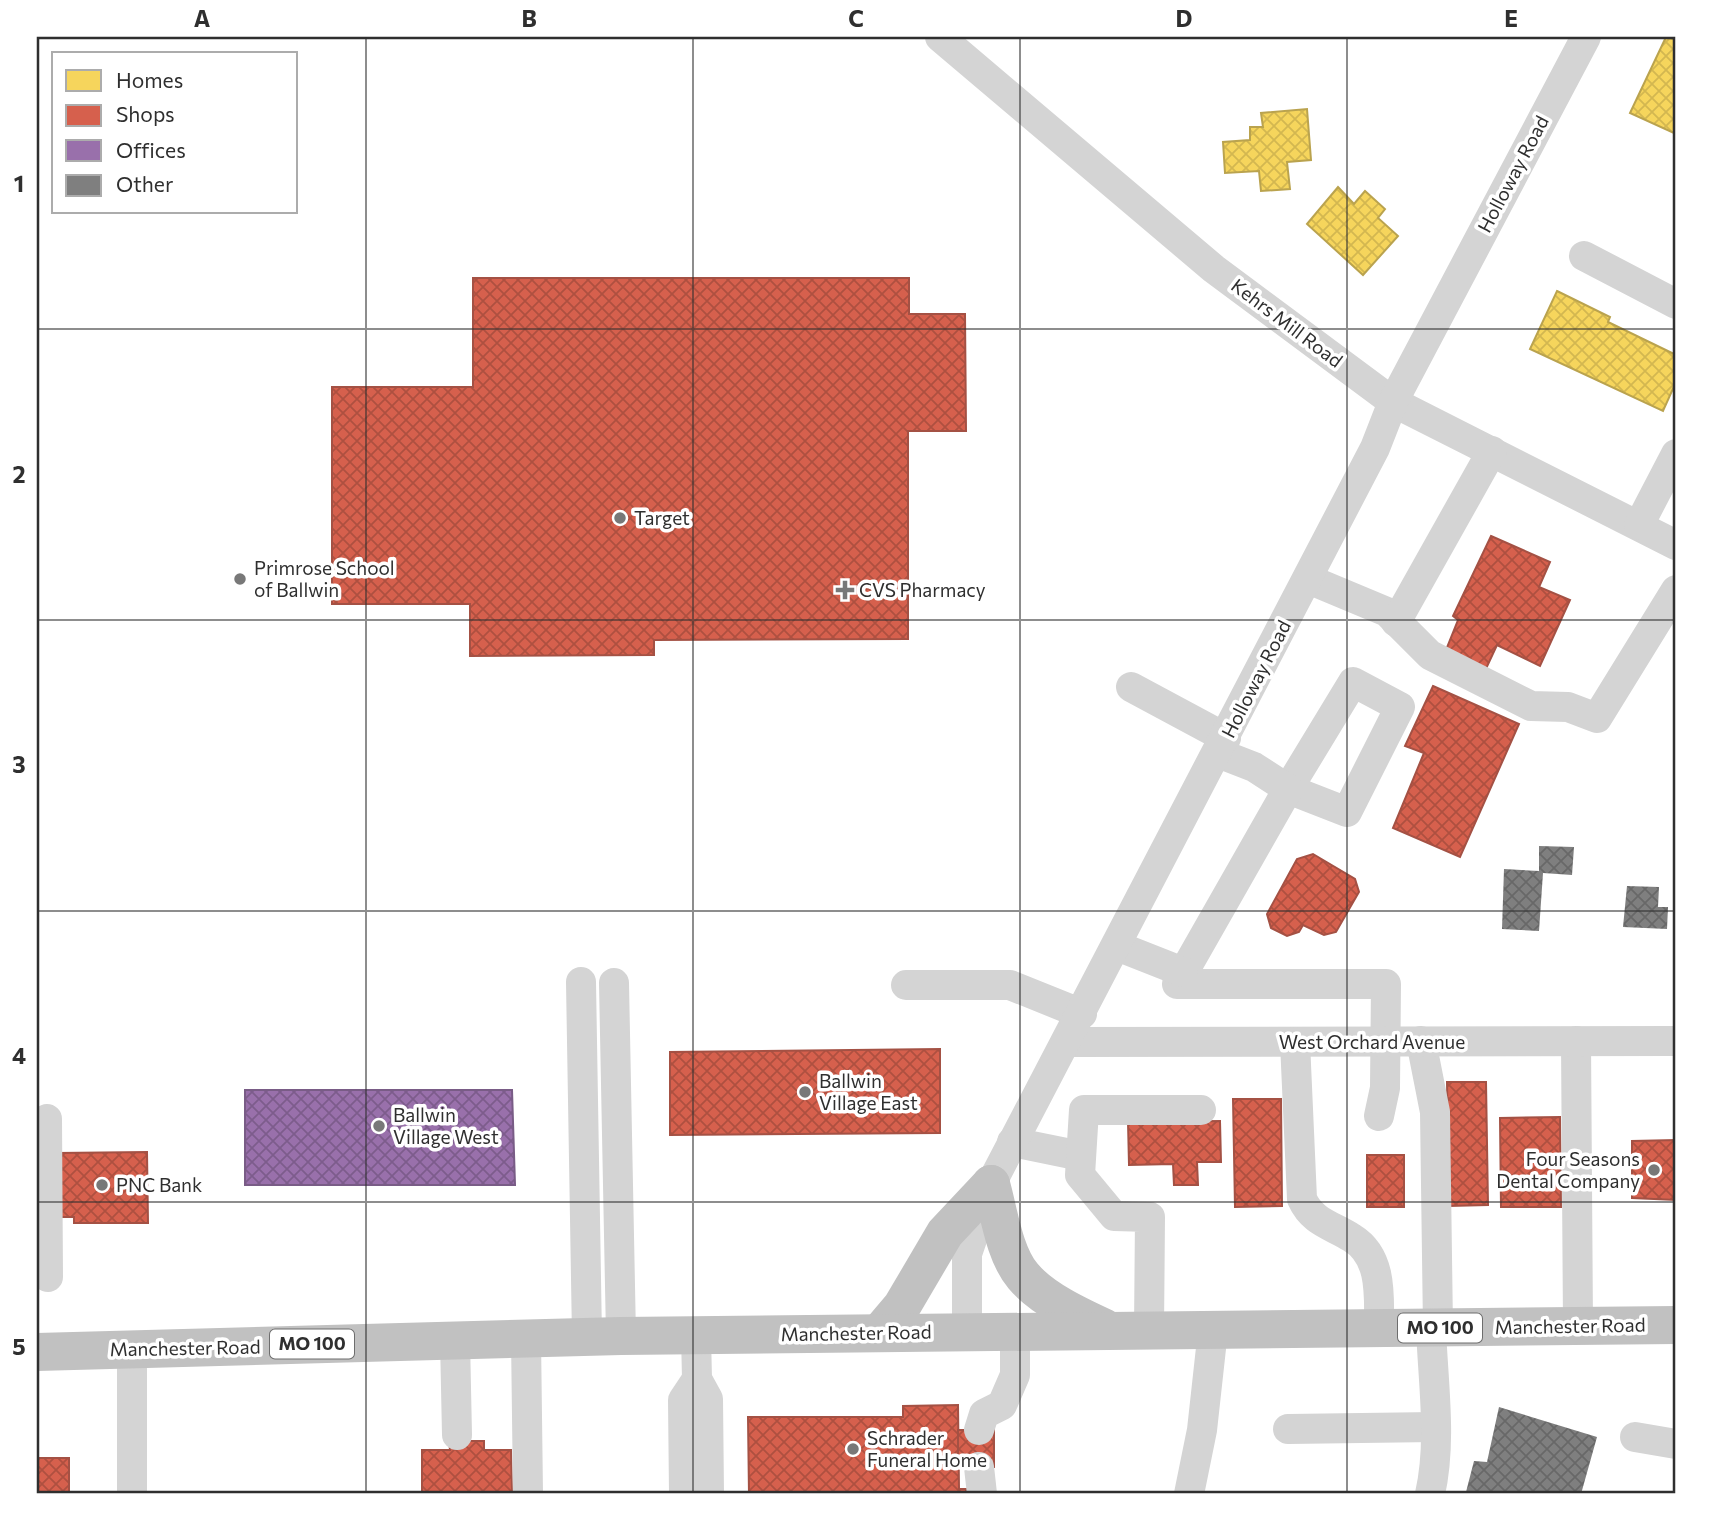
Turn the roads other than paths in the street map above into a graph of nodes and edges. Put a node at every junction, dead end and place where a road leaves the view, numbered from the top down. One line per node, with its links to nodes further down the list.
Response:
1 (1586, 37): 5 (street, Holloway Road)
2 (950, 40): 5 (street, Kehrs Mill Road)
3 (1584, 256): 4 (street)
4 (1676, 304)
5 (1393, 402): 6 (street, Kehrs Mill Road); 10 (street, Holloway Road)
6 (1492, 452): 8 (street, Kehrs Mill Road); 12 (street)
7 (1676, 454): 8 (street)
8 (1639, 525): 9 (street, Kehrs Mill Road)
9 (1676, 545)
10 (1308, 579): 12 (street); 14 (street, Holloway Road)
11 (1676, 590): 12 (street)
12 (1396, 621)
13 (1131, 687): 14 (street)
14 (1222, 745): 15 (street, Holloway Road); 16 (street)
15 (1117, 946): 16 (street); 20 (street, Holloway Road)
16 (1183, 972): 21 (street)
17 (581, 982): 45 (street)
18 (614, 983): 45 (street)
19 (906, 985): 20 (street)
20 (1082, 1014): 25 (street, Holloway Road)
21 (1385, 1041): 22 (street, West Orchard Avenue); 26 (street, West Orchard Avenue); 28 (street)
22 (1421, 1041): 23 (street, West Orchard Avenue); 36 (street)
23 (1576, 1041): 24 (street, West Orchard Avenue); 34 (street)
24 (1676, 1041)
25 (1067, 1042): 26 (street, West Orchard Avenue); 30 (street, Holloway Road)
26 (1295, 1042): 35 (street)
27 (1201, 1110): 31 (street)
28 (1380, 1115)
29 (47, 1119): 33 (street)
30 (1012, 1142): 31 (street); 32 (street, Holloway Road)
31 (1081, 1156): 39 (street)
32 (991, 1185): 38 (highway); 42 (highway); 43 (street, Holloway Road)
33 (48, 1277)
34 (1578, 1326): 36 (highway, Manchester Road / MO 100); 37 (highway, Manchester Road / MO 100)
35 (1379, 1328): 36 (highway, Manchester Road / MO 100); 40 (highway, Manchester Road / MO 100)
36 (1434, 1328): 51 (street)
37 (1673, 1329)
38 (1110, 1330): 39 (highway, Manchester Road / MO 100); 41 (highway, Manchester Road / MO 100)
39 (1149, 1330): 40 (highway, Manchester Road / MO 100)
40 (1213, 1330): 61 (street)
41 (1015, 1331): 43 (highway, Manchester Road / MO 100); 53 (street)
42 (880, 1332): 43 (highway, Manchester Road / MO 100); 44 (highway, Manchester Road / MO 100)
43 (967, 1332)
44 (696, 1335): 45 (highway, Manchester Road / MO 100); 50 (street)
45 (604, 1336): 46 (highway, Manchester Road / MO 100)
46 (526, 1338): 47 (highway, Manchester Road / MO 100); 58 (street)
47 (455, 1340): 48 (highway, Manchester Road / MO 100); 54 (street)
48 (132, 1349): 49 (highway, Manchester Road / MO 100); 57 (street)
49 (37, 1352)
50 (697, 1379): 59 (street); 60 (street)
51 (1435, 1427): 52 (street); 62 (street)
52 (1288, 1429)
53 (979, 1430)
54 (457, 1435)
55 (1635, 1437): 56 (street)
56 (1676, 1444)
57 (132, 1494)
58 (528, 1494)
59 (684, 1494)
60 (709, 1494)
61 (1189, 1494)
62 (1430, 1494)

